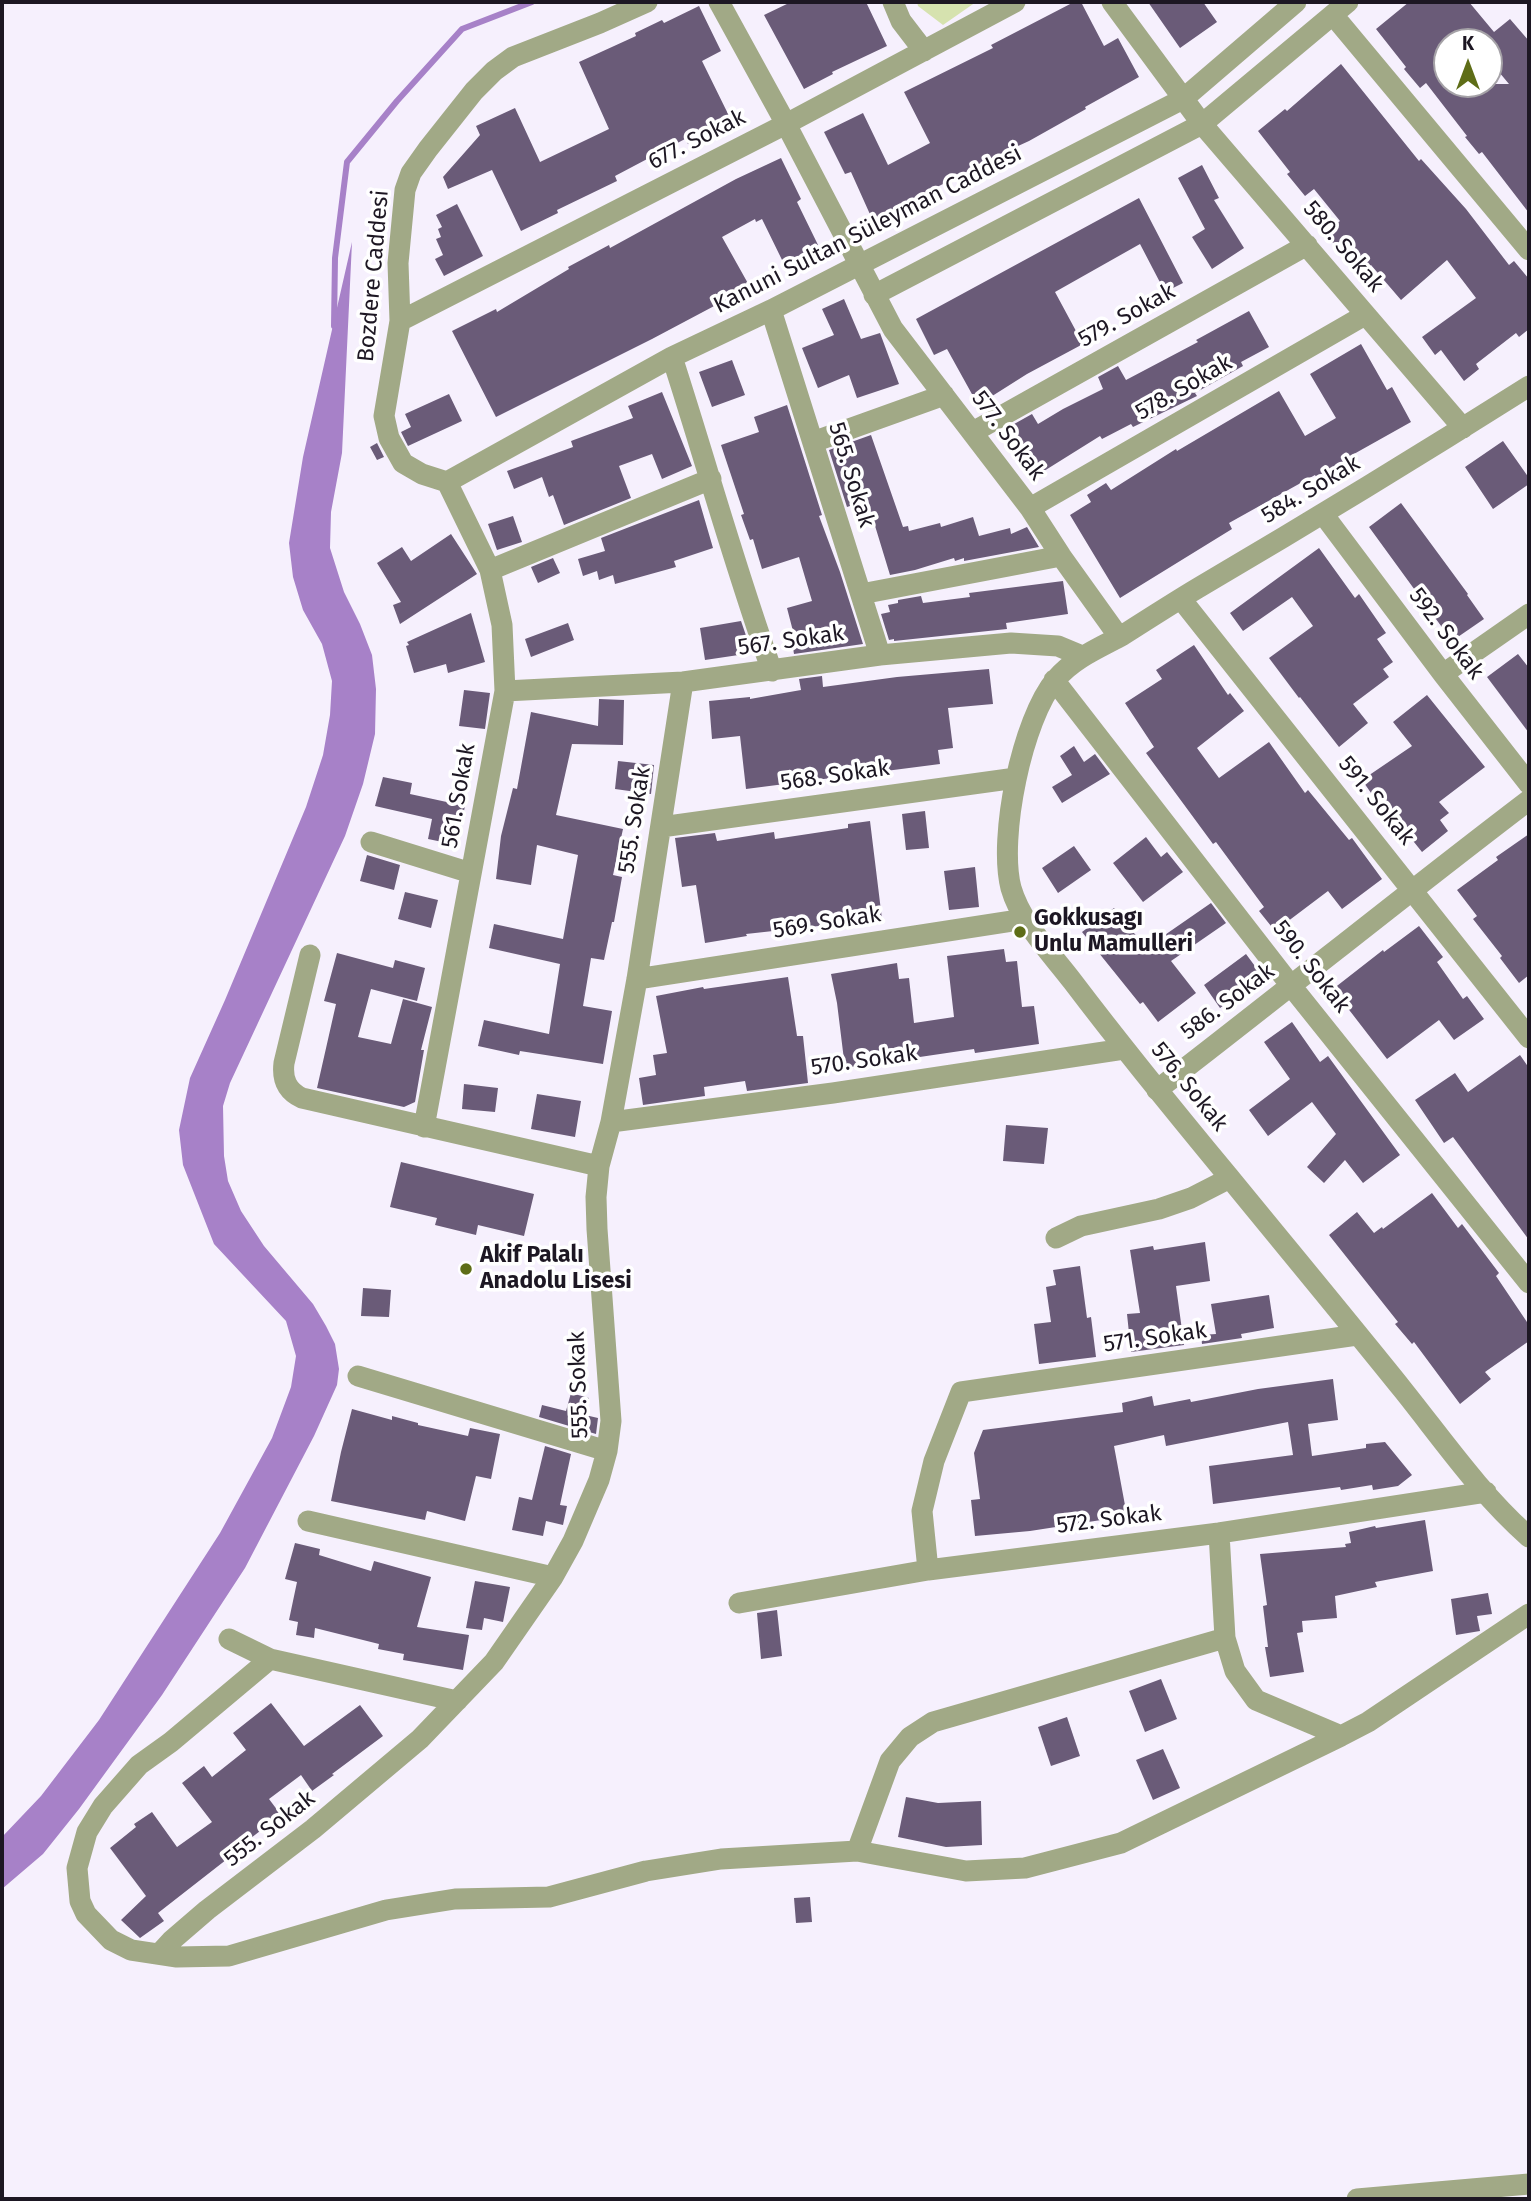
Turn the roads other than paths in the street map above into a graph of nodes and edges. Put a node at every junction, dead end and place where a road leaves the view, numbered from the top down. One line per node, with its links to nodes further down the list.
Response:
1 (647, 2): 18 (street, Bozdere Caddesi)
2 (719, 2): 10 (street, 577. Sokak)
3 (893, 2): 8 (street)
4 (1015, 2): 8 (street, 677. Sokak)
5 (1112, 2): 9 (street, 580. Sokak)
6 (1296, 2): 9 (street, Kanuni Sultan Süleyman Caddesi)
7 (1340, 8): 11 (street); 13 (street)
8 (924, 51): 10 (street, 677. Sokak)
9 (1184, 99): 11 (street, 580. Sokak); 14 (street, Kanuni Sultan Süleyman Caddesi)
10 (786, 124): 14 (street, 577. Sokak); 18 (street, 677. Sokak)
11 (1202, 124): 12 (street, 580. Sokak); 15 (street)
12 (1307, 245): 17 (street, 580. Sokak); 23 (street, 579. Sokak)
13 (1529, 250)
14 (860, 264): 15 (street, 577. Sokak); 16 (street, Kanuni Sultan Süleyman Caddesi)
15 (874, 295): 21 (street, 577. Sokak)
16 (771, 310): 19 (street, Kanuni Sultan Süleyman Caddesi); 24 (street, 565. Sokak)
17 (1365, 315): 22 (street, 580. Sokak); 27 (street, 578. Sokak)
18 (400, 321): 26 (street, Bozdere Caddesi)
19 (672, 357): 25 (street); 26 (street, Kanuni Sultan Süleyman Caddesi)
20 (1529, 386): 22 (street, 584. Sokak)
21 (944, 395): 23 (street, 577. Sokak); 24 (street)
22 (1463, 428): 28 (street, 584. Sokak)
23 (973, 432): 27 (street, 577. Sokak)
24 (813, 442): 31 (street, 565. Sokak)
25 (711, 480): 30 (street); 37 (street)
26 (447, 482): 30 (street, 561. Sokak)
27 (1030, 508): 29 (street, 577. Sokak)
28 (1323, 514): 32 (street, 584. Sokak); 38 (street, 592. Sokak)
29 (1061, 556): 31 (street); 34 (street, 577. Sokak)
30 (490, 570): 41 (street, 561. Sokak)
31 (861, 594): 35 (street, 565. Sokak)
32 (1181, 599): 34 (street, 584. Sokak); 48 (street, 591. Sokak)
33 (1529, 614): 38 (street)
34 (1119, 636): 36 (street, 576. Sokak)
35 (880, 655): 36 (street, 567. Sokak); 37 (street, 567. Sokak)
36 (1082, 656): 39 (street, 576. Sokak)
37 (772, 671): 40 (street, 567. Sokak)
38 (1443, 674): 43 (street, 592. Sokak)
39 (1054, 680): 42 (street, 576. Sokak); 52 (street, 590. Sokak)
40 (682, 682): 41 (street, 567. Sokak); 45 (street, 555. Sokak)
41 (505, 691): 47 (street, 561. Sokak)
42 (1016, 778): 45 (street, 568. Sokak); 49 (street, 576. Sokak)
43 (1529, 784)
44 (1529, 800): 48 (street, 586. Sokak)
45 (661, 827): 51 (street, 555. Sokak)
46 (371, 842): 47 (street)
47 (471, 873): 57 (street, 561. Sokak)
48 (1413, 889): 52 (street, 586. Sokak); 53 (street, 591. Sokak)
49 (1025, 919): 51 (street, 569. Sokak); 54 (street, 576. Sokak)
50 (310, 955): 57 (street)
51 (636, 979): 56 (street, 555. Sokak)
52 (1292, 987): 55 (street, 586. Sokak); 61 (street, 590. Sokak)
53 (1529, 1038)
54 (1124, 1049): 55 (street, 576. Sokak); 56 (street, 570. Sokak)
55 (1157, 1090): 59 (street, 576. Sokak)
56 (611, 1122): 58 (street, 555. Sokak)
57 (424, 1127): 58 (street)
58 (599, 1166): 64 (street, 555. Sokak)
59 (1230, 1178): 60 (street); 62 (street, 576. Sokak)
60 (1056, 1237)
61 (1529, 1283)
62 (1357, 1335): 65 (street, 576. Sokak); 69 (street, 571. Sokak)
63 (358, 1376): 64 (street)
64 (607, 1451): 70 (street, 555. Sokak)
65 (1486, 1492): 67 (street, 572. Sokak); 68 (street, 576. Sokak)
66 (308, 1521): 70 (street)
67 (1219, 1533): 69 (street, 572. Sokak); 73 (street)
68 (1529, 1537)
69 (928, 1570): 71 (street, 572. Sokak)
70 (553, 1577): 76 (street, 555. Sokak)
71 (738, 1603)
72 (1529, 1614): 77 (street)
73 (1225, 1638): 77 (street); 78 (street)
74 (229, 1639): 75 (street)
75 (270, 1659): 76 (street); 79 (street)
76 (457, 1701): 79 (street, 555. Sokak)
77 (1340, 1735): 78 (street)
78 (857, 1851): 79 (street)
79 (159, 1954)
80 (1529, 2184): 81 (street)
81 (1357, 2199)

